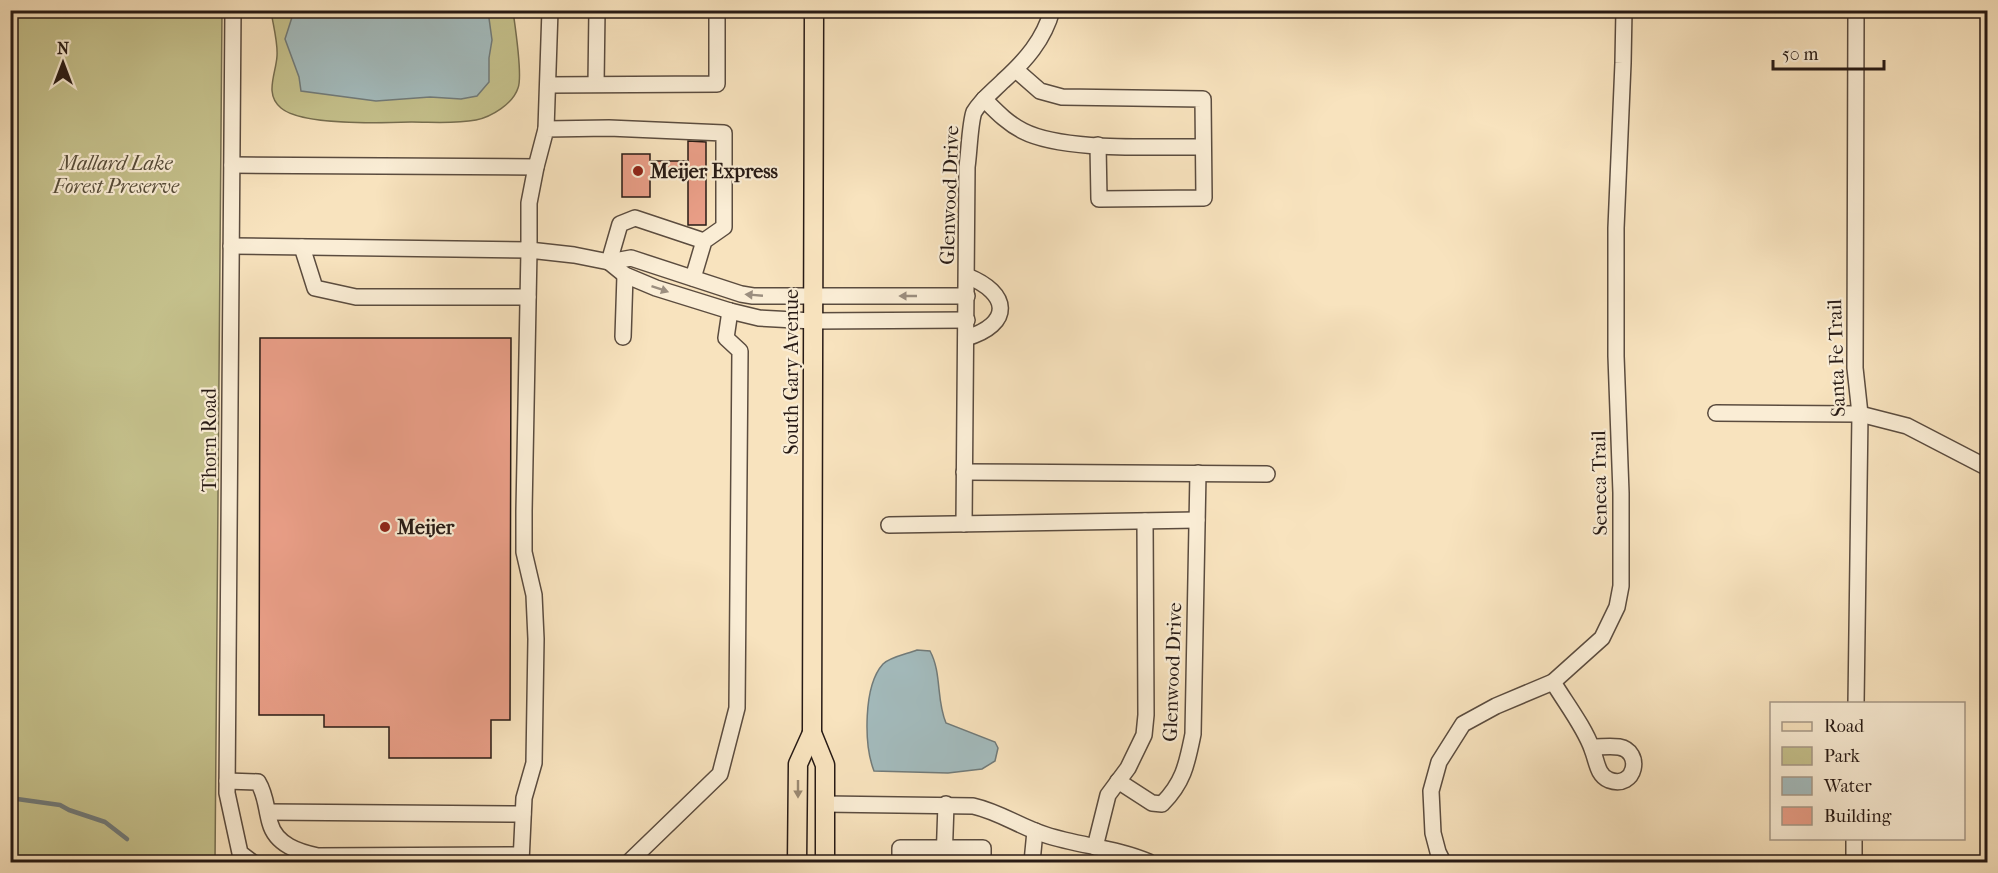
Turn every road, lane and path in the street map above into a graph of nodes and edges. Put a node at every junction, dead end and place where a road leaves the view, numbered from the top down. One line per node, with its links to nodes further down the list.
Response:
1 (234, 10): 16 (street, Thorn Road)
2 (550, 10): 10 (street)
3 (597, 10): 11 (street)
4 (717, 10): 11 (street)
5 (814, 10): 28 (main road, South Gary Avenue)
6 (1052, 10): 9 (street, Glenwood Drive)
7 (1623, 10): 44 (street, Seneca Trail)
8 (1856, 10): 35 (street, Santa Fe Trail)
9 (1016, 70): 12 (street, Glenwood Drive); 15 (street)
10 (548, 84): 11 (street); 13 (street)
11 (596, 84)
12 (984, 99): 14 (street); 24 (street, Glenwood Drive)
13 (546, 129): 17 (street); 18 (street)
14 (1098, 145): 15 (street); 15 (street)
15 (1203, 147)
16 (232, 165): 17 (street); 19 (street, Thorn Road)
17 (536, 167): 21 (street)
18 (704, 241): 22 (street); 25 (street)
19 (231, 246): 20 (street); 48 (street, Thorn Road)
20 (302, 247): 21 (street); 27 (street)
21 (529, 250): 22 (street); 27 (street)
22 (609, 262): 23 (street); 25 (street)
23 (625, 275): 29 (street, one-way to 29); 32 (street)
24 (967, 276): 26 (street, Glenwood Drive); 33 (street)
25 (693, 278): 28 (street, one-way to 25)
26 (967, 296): 28 (street, one-way to 28); 30 (street, Glenwood Drive)
27 (528, 297): 53 (street)
28 (813, 297): 31 (main road, South Gary Avenue)
29 (730, 311): 31 (street); 60 (street)
30 (967, 320): 31 (street); 33 (street, Glenwood Drive)
31 (813, 321): 46 (main road, South Gary Avenue)
32 (623, 337)
33 (966, 338): 37 (street, Glenwood Drive)
34 (1716, 413): 35 (street)
35 (1860, 414): 36 (street); 45 (street, Santa Fe Trail)
36 (1988, 468)
37 (964, 472): 38 (street); 42 (street, Glenwood Drive)
38 (1198, 473): 39 (street); 40 (street, Glenwood Drive)
39 (1267, 474)
40 (1197, 520): 41 (street); 49 (street, Glenwood Drive)
41 (1145, 521): 42 (street); 49 (street, Glenwood Drive)
42 (964, 524): 43 (street)
43 (889, 525)
44 (1553, 682): 47 (street); 67 (street, Seneca Trail)
45 (1856, 702)
46 (812, 733): 50 (main road, South Gary Avenue); 61 (main road, South Gary Avenue, one-way to 61)
47 (1592, 747)
48 (227, 781): 52 (street); 59 (street, Thorn Road)
49 (1119, 782): 56 (street, Glenwood Drive)
50 (824, 804): 51 (street); 62 (main road, South Gary Avenue)
51 (946, 804): 54 (street); 57 (street)
52 (268, 812): 53 (street); 58 (street)
53 (523, 814): 58 (street)
54 (1035, 831): 56 (street); 65 (street)
55 (1854, 840): 68 (street)
56 (1095, 847): 66 (street)
57 (944, 855): 63 (street); 64 (street)
58 (521, 859)
59 (252, 862)
60 (629, 862)
61 (797, 862)
62 (825, 862)
63 (900, 862)
64 (983, 862)
65 (1032, 862)
66 (1149, 862)
67 (1443, 862)
68 (1854, 862)

